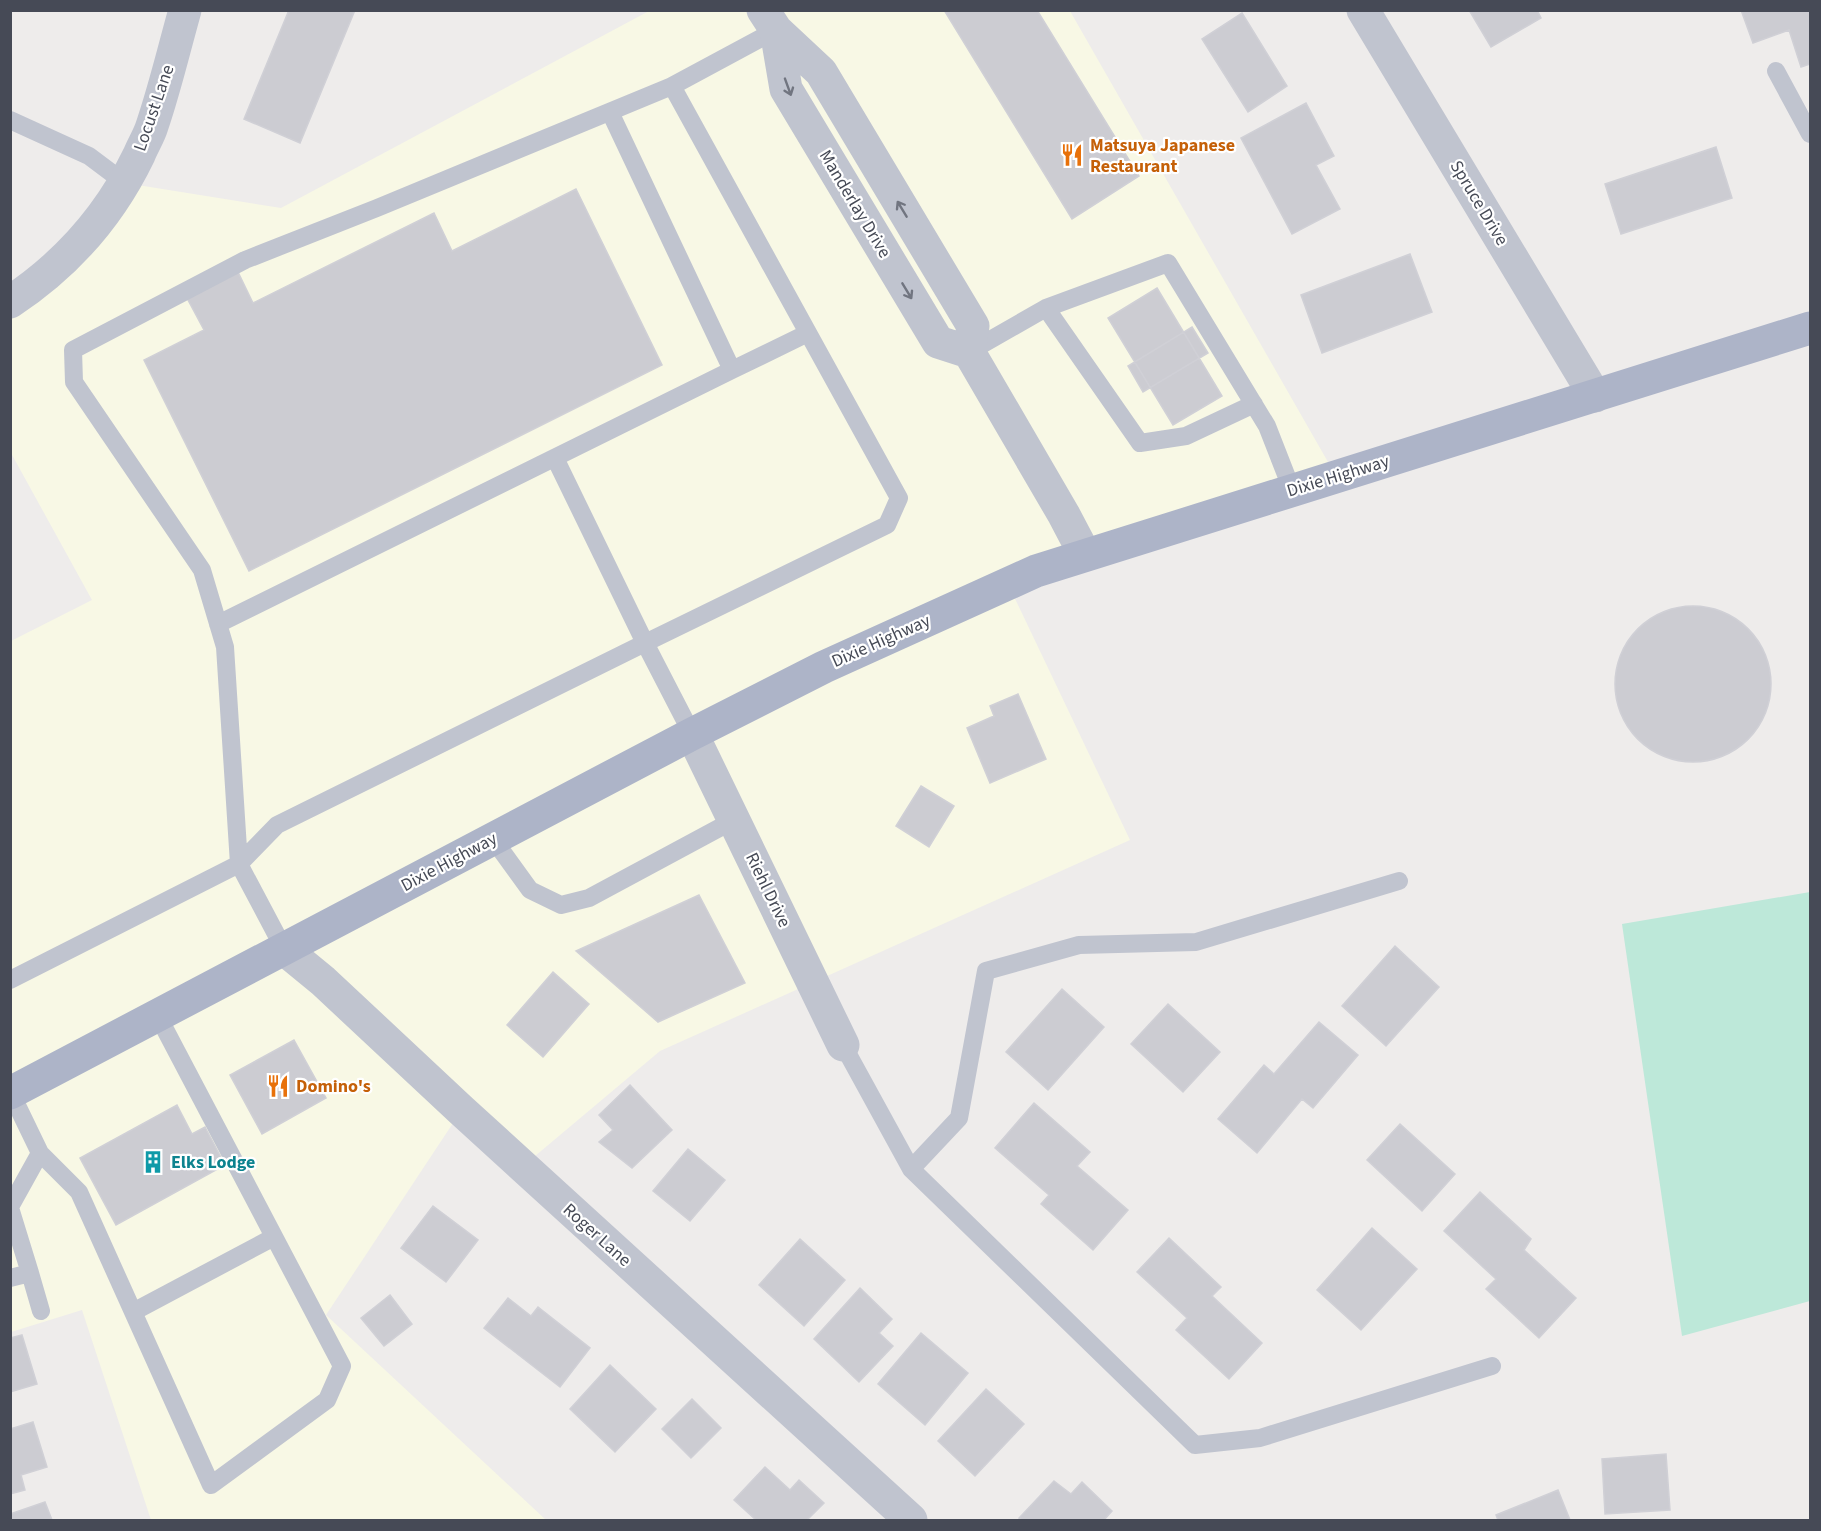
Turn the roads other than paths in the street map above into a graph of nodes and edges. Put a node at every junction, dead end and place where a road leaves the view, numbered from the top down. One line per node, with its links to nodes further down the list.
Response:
1 (1363, 10): 18 (street, Spruce Drive)
2 (181, 12): 9 (street, Locust Lane)
3 (770, 20): 5 (lane); 10 (street, Manderlay Drive, one-way to 3); 11 (street, Manderlay Drive, one-way to 11)
4 (1776, 71): 8 (lane)
5 (672, 86): 6 (lane); 15 (lane)
6 (610, 112): 17 (lane); 23 (lane)
7 (10, 120): 9 (lane)
8 (1810, 134)
9 (125, 183): 12 (street, Locust Lane)
10 (925, 247): 11 (lane); 16 (street, Manderlay Drive)
11 (891, 264): 16 (street, Manderlay Drive, one-way to 16)
12 (10, 302)
13 (1046, 308): 16 (lane); 19 (lane); 19 (lane)
14 (1810, 328): 18 (main road, Dixie Highway)
15 (808, 333): 17 (lane); 24 (lane)
16 (969, 352): 22 (street)
17 (732, 370): 20 (lane)
18 (1595, 396): 21 (main road, Dixie Highway)
19 (1254, 404): 21 (lane)
20 (555, 458): 23 (lane); 24 (lane)
21 (1292, 490): 22 (main road, Dixie Highway)
22 (1085, 555): 25 (main road, Dixie Highway)
23 (218, 624): 28 (lane)
24 (645, 643): 25 (lane); 28 (lane)
25 (692, 734): 26 (street, Riehl Drive); 27 (main road, Dixie Highway)
26 (734, 820): 27 (lane); 33 (street, Riehl Drive)
27 (493, 839): 30 (main road, Dixie Highway)
28 (238, 864): 30 (lane); 31 (lane)
29 (1399, 881): 36 (lane)
30 (284, 949): 32 (main road, Dixie Highway); 44 (street, Roger Lane)
31 (10, 980)
32 (158, 1016): 34 (main road, Dixie Highway); 38 (lane)
33 (843, 1045): 36 (lane)
34 (11, 1093): 35 (lane)
35 (40, 1154): 37 (lane); 42 (lane)
36 (911, 1169): 43 (lane)
37 (10, 1207): 39 (lane)
38 (274, 1237): 42 (lane); 42 (lane)
39 (30, 1273): 40 (lane); 41 (lane)
40 (10, 1278)
41 (41, 1311)
42 (133, 1312)
43 (1492, 1366)
44 (912, 1521)

